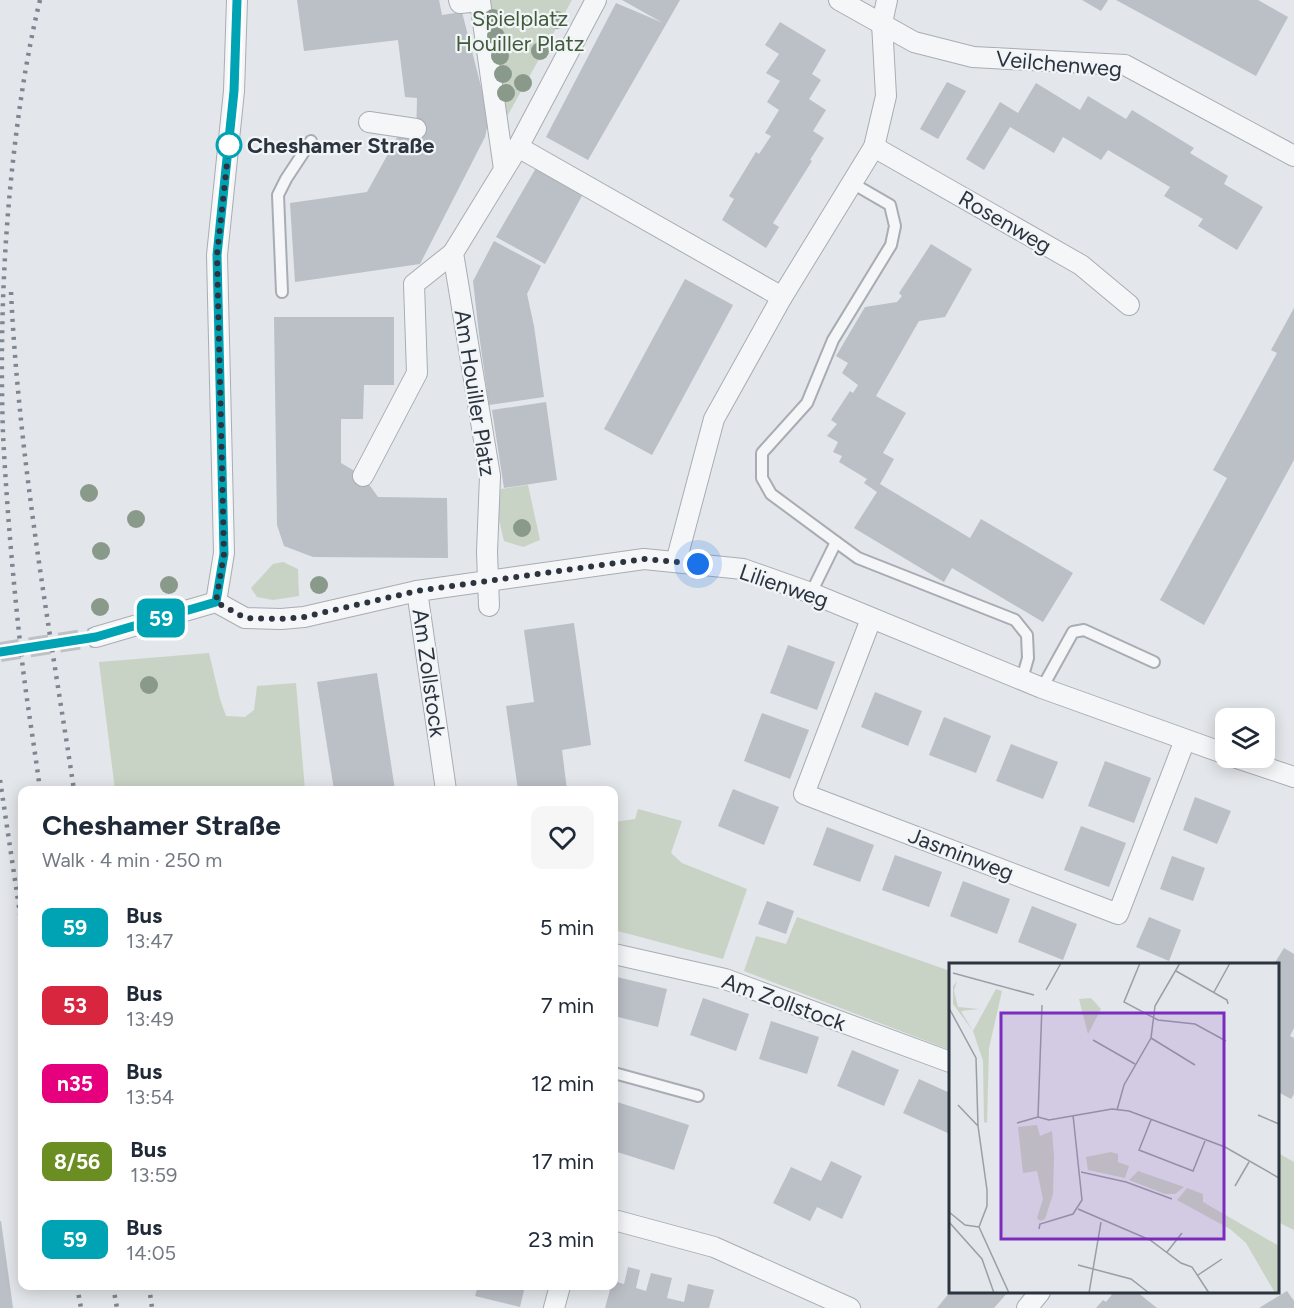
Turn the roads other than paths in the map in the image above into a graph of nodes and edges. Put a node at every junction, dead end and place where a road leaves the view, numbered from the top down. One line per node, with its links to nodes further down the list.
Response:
1 (237, 0): 25 (street)
2 (459, 0): 13 (street)
3 (596, 0): 11 (street)
4 (838, 0): 6 (street)
5 (887, 0): 6 (street)
6 (882, 23): 10 (street); 12 (street, Veilchenweg)
7 (369, 122): 8 (street)
8 (416, 129)
9 (311, 141): 16 (lane)
10 (874, 147): 14 (street); 18 (street, Rosenweg)
11 (526, 151): 13 (street); 17 (street)
12 (1294, 156)
13 (504, 169): 15 (street)
14 (852, 183): 17 (street); 20 (lane)
15 (453, 253): 19 (street); 22 (street, Am Houiller Platz)
16 (282, 292)
17 (782, 297): 21 (street)
18 (1129, 305)
19 (363, 476)
20 (836, 542): 24 (lane); 30 (lane)
21 (676, 562): 22 (street, Lilienweg); 24 (street, Lilienweg)
22 (489, 582): 23 (street, Lilienweg); 26 (street, Am Houiller Platz)
23 (417, 591): 25 (street, Lilienweg); 36 (street, Am Zollstock)
24 (811, 593): 27 (street, Lilienweg)
25 (216, 602): 28 (street)
26 (489, 606)
27 (871, 619): 30 (street, Lilienweg); 32 (street, Jasminweg)
28 (96, 637)
29 (1154, 662): 31 (lane)
30 (1022, 679): 31 (street, Lilienweg)
31 (1042, 688): 32 (street, Lilienweg)
32 (1185, 740): 33 (street, Lilienweg)
33 (1215, 750)
34 (1267, 768): 35 (street)
35 (1294, 777)
36 (445, 786)
37 (618, 955): 38 (street, Am Zollstock)
38 (949, 1061)
39 (618, 1074): 40 (lane)
40 (698, 1096)
41 (618, 1221): 45 (street)
42 (559, 1290): 44 (street)
43 (1039, 1293): 46 (street)
44 (554, 1308)
45 (850, 1308)
46 (1027, 1308)

